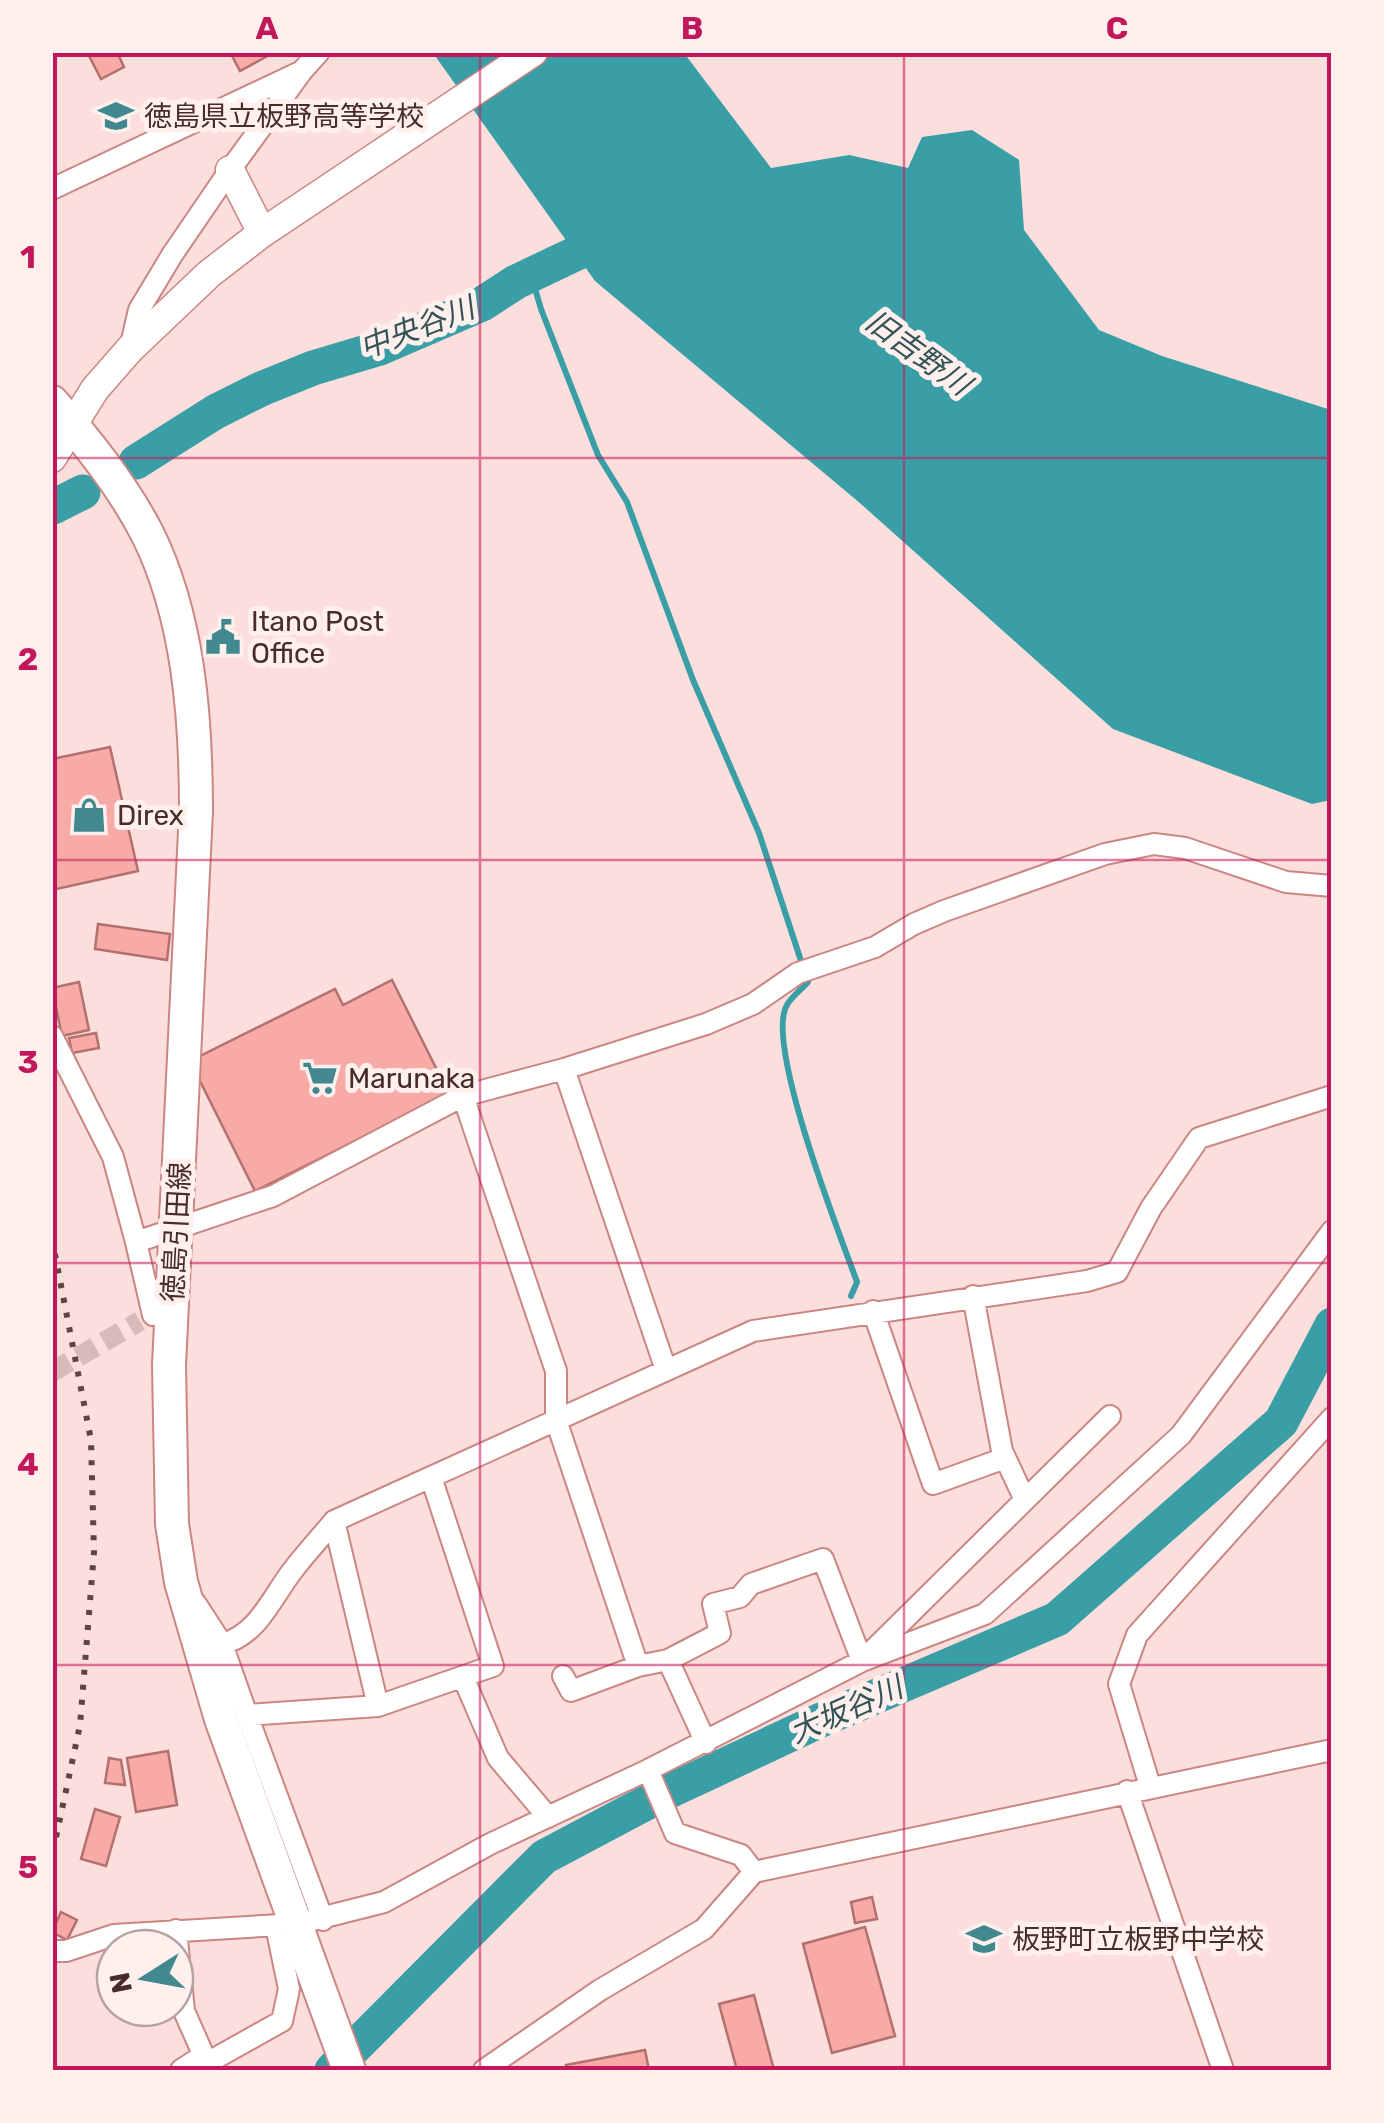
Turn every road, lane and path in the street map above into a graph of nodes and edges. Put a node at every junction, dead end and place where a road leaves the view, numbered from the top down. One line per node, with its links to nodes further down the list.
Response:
1 (319, 52): 3 (street)
2 (533, 52): 6 (street)
3 (302, 71): 4 (street); 5 (street)
4 (230, 170): 6 (street); 7 (street)
5 (52, 189)
6 (262, 233): 7 (street)
7 (130, 348): 8 (street)
8 (63, 414): 9 (street); 15 (main road, 徳島引田線)
9 (52, 458)
10 (1332, 886): 12 (street)
11 (52, 1036): 17 (street)
12 (564, 1070): 13 (street); 21 (street)
13 (463, 1096): 15 (street); 24 (street)
14 (1332, 1096): 18 (street)
15 (178, 1226): 17 (street); 20 (main road, 徳島引田線)
16 (1332, 1230): 32 (street)
17 (136, 1242): 20 (street)
18 (973, 1296): 19 (street); 25 (street)
19 (874, 1312): 21 (street); 25 (street)
20 (168, 1364): 29 (main road, 徳島引田線)
21 (666, 1370): 24 (street)
22 (1110, 1416): 27 (street)
23 (1332, 1418): 41 (street)
24 (556, 1420): 26 (street); 33 (street)
25 (1005, 1458): 27 (street)
26 (432, 1477): 28 (street); 35 (street)
27 (1026, 1500): 32 (street)
28 (334, 1521): 30 (street); 36 (street)
29 (181, 1582): 30 (street); 45 (main road, 徳島引田線)
30 (222, 1644): 37 (street)
31 (668, 1660): 32 (street); 33 (street); 38 (street)
32 (862, 1661): 38 (street)
33 (638, 1666): 34 (street)
34 (563, 1676)
35 (462, 1677): 36 (street); 43 (street)
36 (378, 1706): 37 (street)
37 (248, 1715): 45 (street)
38 (706, 1743): 40 (street)
39 (1332, 1750): 41 (street)
40 (650, 1774): 43 (street); 44 (street)
41 (1150, 1786): 42 (street)
42 (1127, 1791): 44 (street); 54 (street)
43 (548, 1817): 45 (street)
44 (754, 1872): 53 (street)
45 (299, 1923): 46 (street); 50 (street); 52 (main road, 徳島引田線)
46 (195, 1929)
47 (95, 1941): 48 (street)
48 (52, 1951)
49 (192, 2028): 50 (street)
50 (204, 2056): 51 (street)
51 (181, 2070)
52 (349, 2070)
53 (484, 2070)
54 (1223, 2070)

